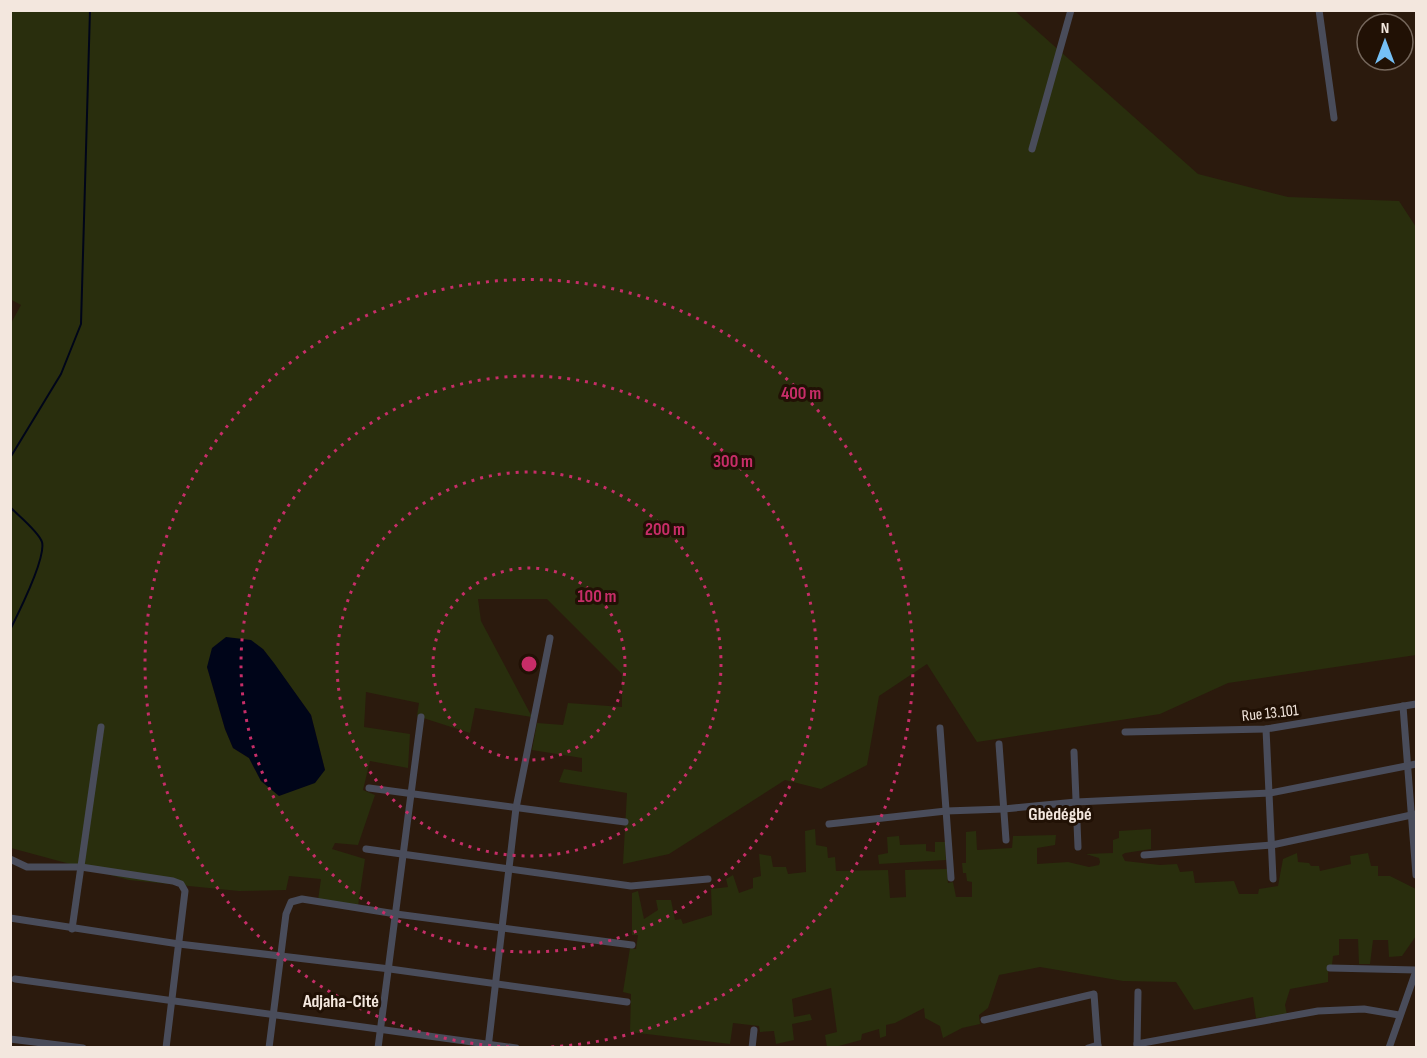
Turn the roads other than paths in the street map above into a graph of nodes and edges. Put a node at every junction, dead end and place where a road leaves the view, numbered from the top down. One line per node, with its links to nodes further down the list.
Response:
1 (1071, 10): 4 (street)
2 (1319, 10): 3 (street)
3 (1334, 118)
4 (1032, 149)
5 (550, 638): 21 (street)
6 (1416, 704): 7 (street, Rue 13.101)
7 (1404, 706): 11 (street, Rue 13.101); 16 (street)
8 (421, 717): 19 (street)
9 (101, 727): 34 (street)
10 (940, 728): 23 (street)
11 (1266, 729): 12 (street, Rue 13.101); 18 (street)
12 (1125, 732)
13 (999, 744): 22 (street)
14 (1074, 752): 20 (street)
15 (1416, 764): 16 (street)
16 (1408, 765): 18 (street); 24 (street)
17 (369, 788): 19 (street)
18 (1270, 793): 20 (street); 28 (street)
19 (411, 794): 21 (street); 31 (street)
20 (1076, 802): 22 (street); 29 (street)
21 (516, 808): 25 (street); 35 (street)
22 (1004, 809): 23 (street); 27 (street)
23 (946, 811): 26 (street); 37 (street)
24 (1414, 815): 28 (street); 36 (street)
25 (625, 822)
26 (829, 824)
27 (1006, 840)
28 (1272, 845): 32 (street); 39 (street)
29 (1078, 847)
30 (366, 849): 31 (street)
31 (403, 854): 35 (street); 40 (street)
32 (1144, 855)
33 (10, 859): 34 (street)
34 (81, 867): 43 (street); 44 (street)
35 (509, 869): 38 (street); 42 (street)
36 (1416, 875)
37 (951, 878)
38 (708, 879)
39 (1273, 879)
40 (396, 914): 42 (street); 46 (street); 48 (street)
41 (10, 918): 43 (street)
42 (502, 928): 45 (street); 51 (street)
43 (72, 929): 44 (street)
44 (179, 944): 46 (street); 53 (street)
45 (632, 945)
46 (280, 957): 48 (street); 55 (street)
47 (1330, 968): 49 (street)
48 (390, 969): 51 (street); 58 (street)
49 (1416, 971): 56 (street)
50 (15, 979): 53 (street)
51 (496, 983): 54 (street); 61 (street)
52 (1138, 992): 63 (street)
53 (172, 1000): 55 (street); 65 (street)
54 (627, 1002)
55 (273, 1014): 58 (street); 66 (street)
56 (1399, 1015): 63 (street); 71 (street)
57 (984, 1020): 62 (street)
58 (381, 1029): 61 (street); 67 (street)
59 (754, 1030): 69 (street)
60 (10, 1039): 64 (street)
61 (489, 1046): 68 (street)
62 (1098, 1046): 70 (street)
63 (1137, 1046)
64 (83, 1047)
65 (166, 1047)
66 (268, 1047)
67 (378, 1047)
68 (516, 1047)
69 (752, 1047)
70 (1088, 1047)
71 (1389, 1047)

